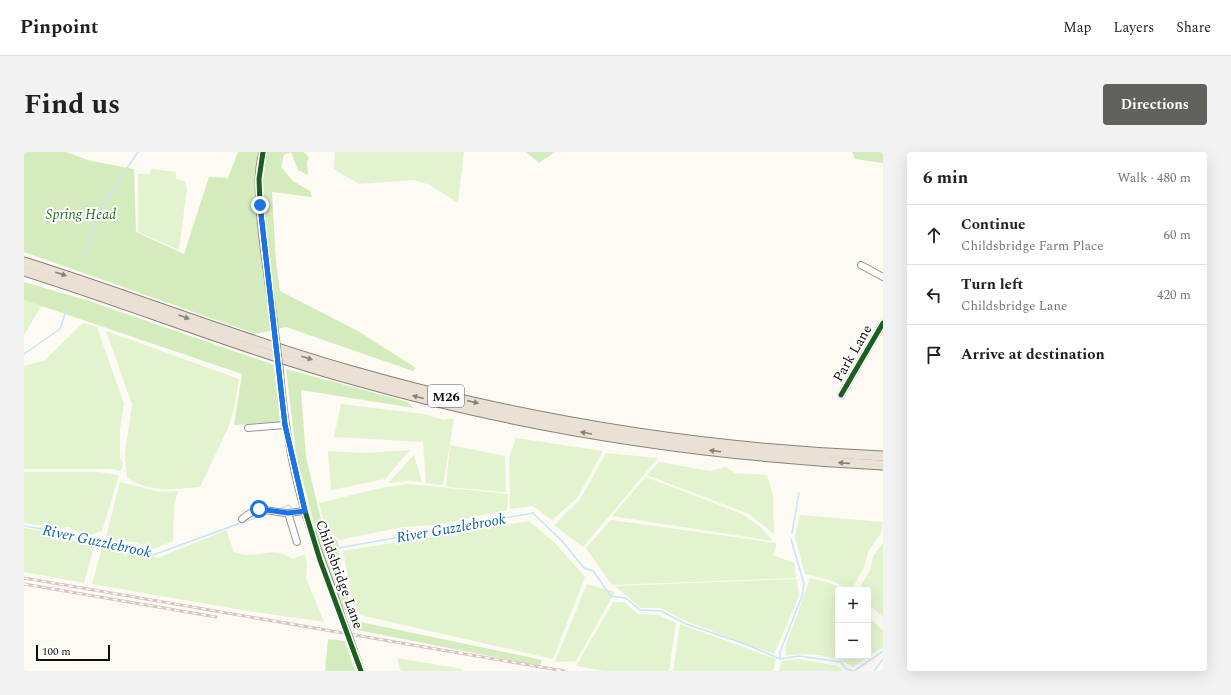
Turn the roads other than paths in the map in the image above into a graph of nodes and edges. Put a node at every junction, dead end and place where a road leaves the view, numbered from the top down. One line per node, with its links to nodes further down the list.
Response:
1 (264, 152): 8 (street, Childsbridge Lane, bridge)
2 (24, 262): 10 (highway, M26, one-way to 10)
3 (861, 264): 5 (street)
4 (24, 271): 11 (highway, M26, one-way to 4)
5 (883, 278)
6 (883, 323): 7 (street, Park Lane)
7 (841, 395)
8 (285, 425): 9 (street); 12 (street, Childsbridge Lane)
9 (248, 428)
10 (883, 456)
11 (883, 465)
12 (305, 511): 13 (street); 16 (street, Childsbridge Lane, bridge)
13 (288, 513): 14 (street); 15 (street)
14 (242, 519)
15 (297, 542)
16 (361, 671)

